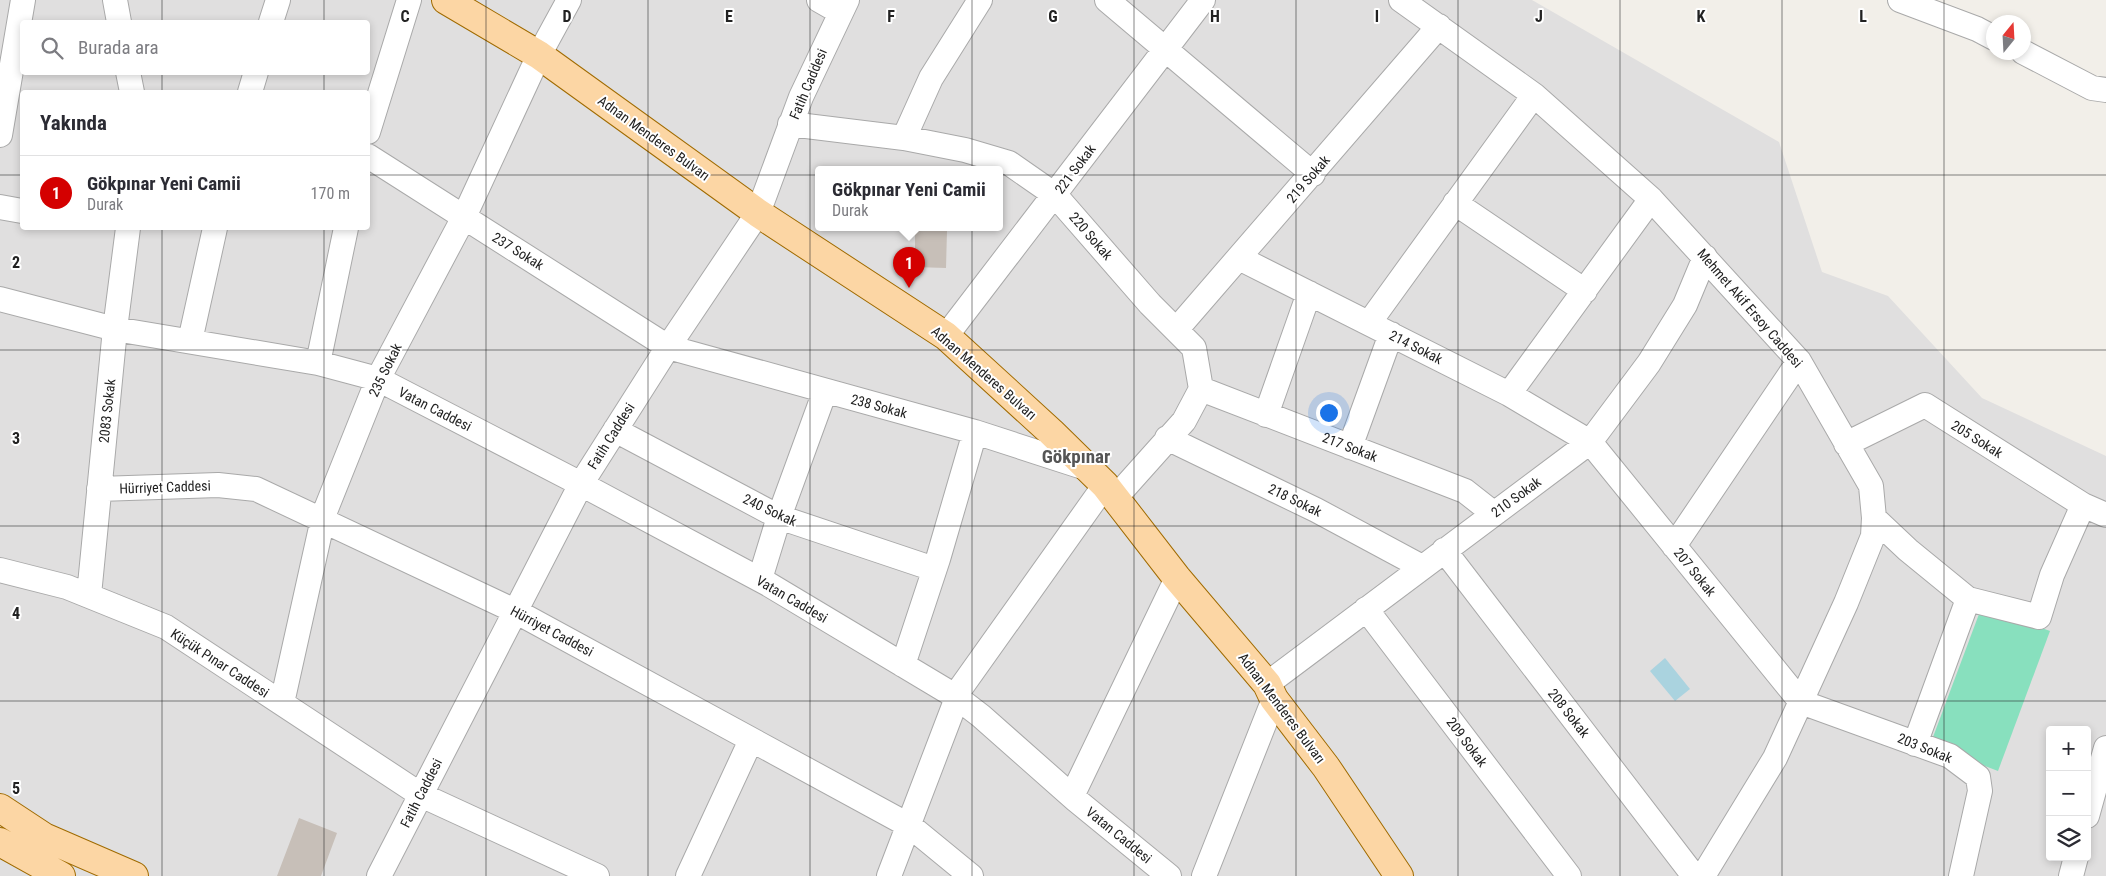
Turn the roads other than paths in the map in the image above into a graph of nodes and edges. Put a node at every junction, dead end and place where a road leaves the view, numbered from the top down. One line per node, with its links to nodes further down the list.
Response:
1 (23, 0): 29 (street)
2 (115, 0): 14 (street)
3 (278, 0): 15 (street)
4 (409, 0): 28 (street)
5 (446, 0): 19 (main road, Adnan Menderes Bulvarı)
6 (569, 0): 19 (street, 235 Sokak)
7 (819, 0): 13 (street)
8 (980, 0): 30 (street)
9 (1107, 0): 18 (street)
10 (1203, 0): 18 (street, 221 Sokak)
11 (1401, 0): 16 (street, Mehmet Akif Ersoy Caddesi)
12 (1900, 0): 17 (street)
13 (843, 6): 27 (street, Fatih Caddesi)
14 (119, 20)
15 (272, 20)
16 (1439, 26): 26 (street, Mehmet Akif Ersoy Caddesi); 32 (street, 219 Sokak)
17 (1986, 34)
18 (1166, 49): 32 (street); 33 (street, 221 Sokak)
19 (539, 55): 38 (main road, Adnan Menderes Bulvarı); 39 (street, 235 Sokak)
20 (2031, 56): 25 (street)
21 (129, 75): 23 (street)
22 (255, 75): 24 (street)
23 (132, 90)
24 (251, 90)
25 (2106, 90)
26 (1534, 95): 34 (street, Mehmet Akif Ersoy Caddesi); 35 (street)
27 (790, 124): 30 (street, 220 Sokak); 38 (street, Fatih Caddesi)
28 (370, 126)
29 (0, 135)
30 (904, 138): 33 (street, 220 Sokak)
31 (370, 157): 39 (street, 237 Sokak)
32 (1313, 174): 44 (street, 219 Sokak)
33 (1055, 195): 50 (street, 220 Sokak); 52 (street, 221 Sokak)
34 (1650, 199): 43 (street, Mehmet Akif Ersoy Caddesi); 45 (street)
35 (1455, 203): 45 (street); 48 (street)
36 (0, 207): 37 (street)
37 (20, 212)
38 (758, 213): 52 (main road, Adnan Menderes Bulvarı); 54 (street, Fatih Caddesi)
39 (464, 217): 54 (street, 237 Sokak); 57 (street, 235 Sokak)
40 (121, 230): 49 (street, 2083 Sokak)
41 (216, 230): 53 (street)
42 (346, 230): 56 (street)
43 (1705, 257): 55 (street, Mehmet Akif Ersoy Caddesi); 65 (street, 210 Sokak)
44 (1239, 258): 46 (street, 214 Sokak); 50 (street, 219 Sokak)
45 (1585, 291): 60 (street)
46 (1309, 293): 48 (street, 214 Sokak); 61 (street)
47 (0, 299): 49 (street, Vatan Caddesi)
48 (1369, 323): 51 (street, 214 Sokak)
49 (115, 329): 53 (street, Vatan Caddesi); 70 (street, 2083 Sokak)
50 (1176, 330): 58 (street, 220 Sokak)
51 (1391, 334): 60 (street, 214 Sokak); 67 (street)
52 (946, 336): 69 (main road, Adnan Menderes Bulvarı)
53 (190, 341): 56 (street, Vatan Caddesi)
54 (668, 347): 59 (street, 238 Sokak); 62 (street, Fatih Caddesi)
55 (1799, 361): 66 (street, Mehmet Akif Ersoy Caddesi); 77 (street)
56 (318, 363): 57 (street, Vatan Caddesi)
57 (378, 380): 68 (street, Vatan Caddesi); 76 (street, 235 Sokak)
58 (1201, 389): 61 (street, 217 Sokak); 64 (street)
59 (825, 391): 63 (street, 238 Sokak); 74 (street)
60 (1510, 394): 65 (street, 214 Sokak)
61 (1266, 415): 67 (street, 217 Sokak)
62 (615, 430): 68 (street, Fatih Caddesi); 74 (street, 240 Sokak)
63 (974, 432): 69 (street, 238 Sokak); 80 (street)
64 (1167, 438): 69 (street); 79 (street, 218 Sokak)
65 (1590, 442): 72 (street, 210 Sokak); 77 (street, 207 Sokak)
66 (1846, 444): 71 (street, 205 Sokak); 75 (street, Mehmet Akif Ersoy Caddesi)
67 (1350, 447): 72 (street, 217 Sokak)
68 (581, 484): 83 (street, Vatan Caddesi); 87 (street, Fatih Caddesi)
69 (1103, 484): 82 (main road, Adnan Menderes Bulvarı); 90 (street)
70 (99, 490): 76 (street, Hürriyet Caddesi); 84 (street, 2083 Sokak)
71 (2083, 505): 73 (street, 205 Sokak); 85 (street)
72 (1493, 513): 78 (street, 210 Sokak)
73 (2106, 515)
74 (779, 517): 80 (street, 240 Sokak); 83 (street)
75 (1874, 518): 85 (street); 91 (street, Mehmet Akif Ersoy Caddesi)
76 (323, 520): 87 (street, Hürriyet Caddesi); 92 (street, 235 Sokak)
77 (1674, 546): 91 (street, 207 Sokak)
78 (1444, 550): 79 (street, 210 Sokak); 114 (street, 208 Sokak)
79 (1422, 567): 86 (street, 210 Sokak)
80 (934, 569): 88 (street)
81 (0, 570): 84 (street, Küçük Pınar Caddesi)
82 (1177, 578): 89 (main road, Adnan Menderes Bulvarı); 97 (street)
83 (760, 579): 88 (street, Vatan Caddesi)
84 (88, 595): 92 (street, Küçük Pınar Caddesi)
85 (1968, 599): 94 (street)
86 (1366, 609): 89 (street, 210 Sokak); 113 (street, 209 Sokak)
87 (515, 610): 93 (street, Hürriyet Caddesi); 96 (street, Fatih Caddesi)
88 (903, 665): 90 (street, Vatan Caddesi)
89 (1271, 691): 111 (street); 112 (main road, Adnan Menderes Bulvarı)
90 (956, 697): 97 (street, Vatan Caddesi); 100 (street)
91 (1801, 702): 94 (street, 203 Sokak); 115 (street, Mehmet Akif Ersoy Caddesi)
92 (282, 703): 96 (street, Küçük Pınar Caddesi)
93 (751, 740): 100 (street, Hürriyet Caddesi); 107 (street)
94 (1915, 744): 116 (street, 203 Sokak)
95 (2106, 748): 98 (street)
96 (421, 795): 105 (street, Fatih Caddesi); 106 (street, Küçük Pınar Caddesi)
97 (1072, 796): 110 (street, Vatan Caddesi)
98 (2091, 802)
99 (0, 808): 104 (main road)
100 (910, 826): 108 (street); 109 (street, Hürriyet Caddesi)
101 (0, 842): 103 (main road)
102 (2075, 861): 117 (street)
103 (61, 876)
104 (134, 876)
105 (379, 876)
106 (597, 876)
107 (688, 876)
108 (889, 876)
109 (971, 876)
110 (1169, 876)
111 (1204, 876)
112 (1399, 876)
113 (1569, 876)
114 (1694, 876)
115 (1703, 876)
116 (1960, 876)
117 (2071, 876)

